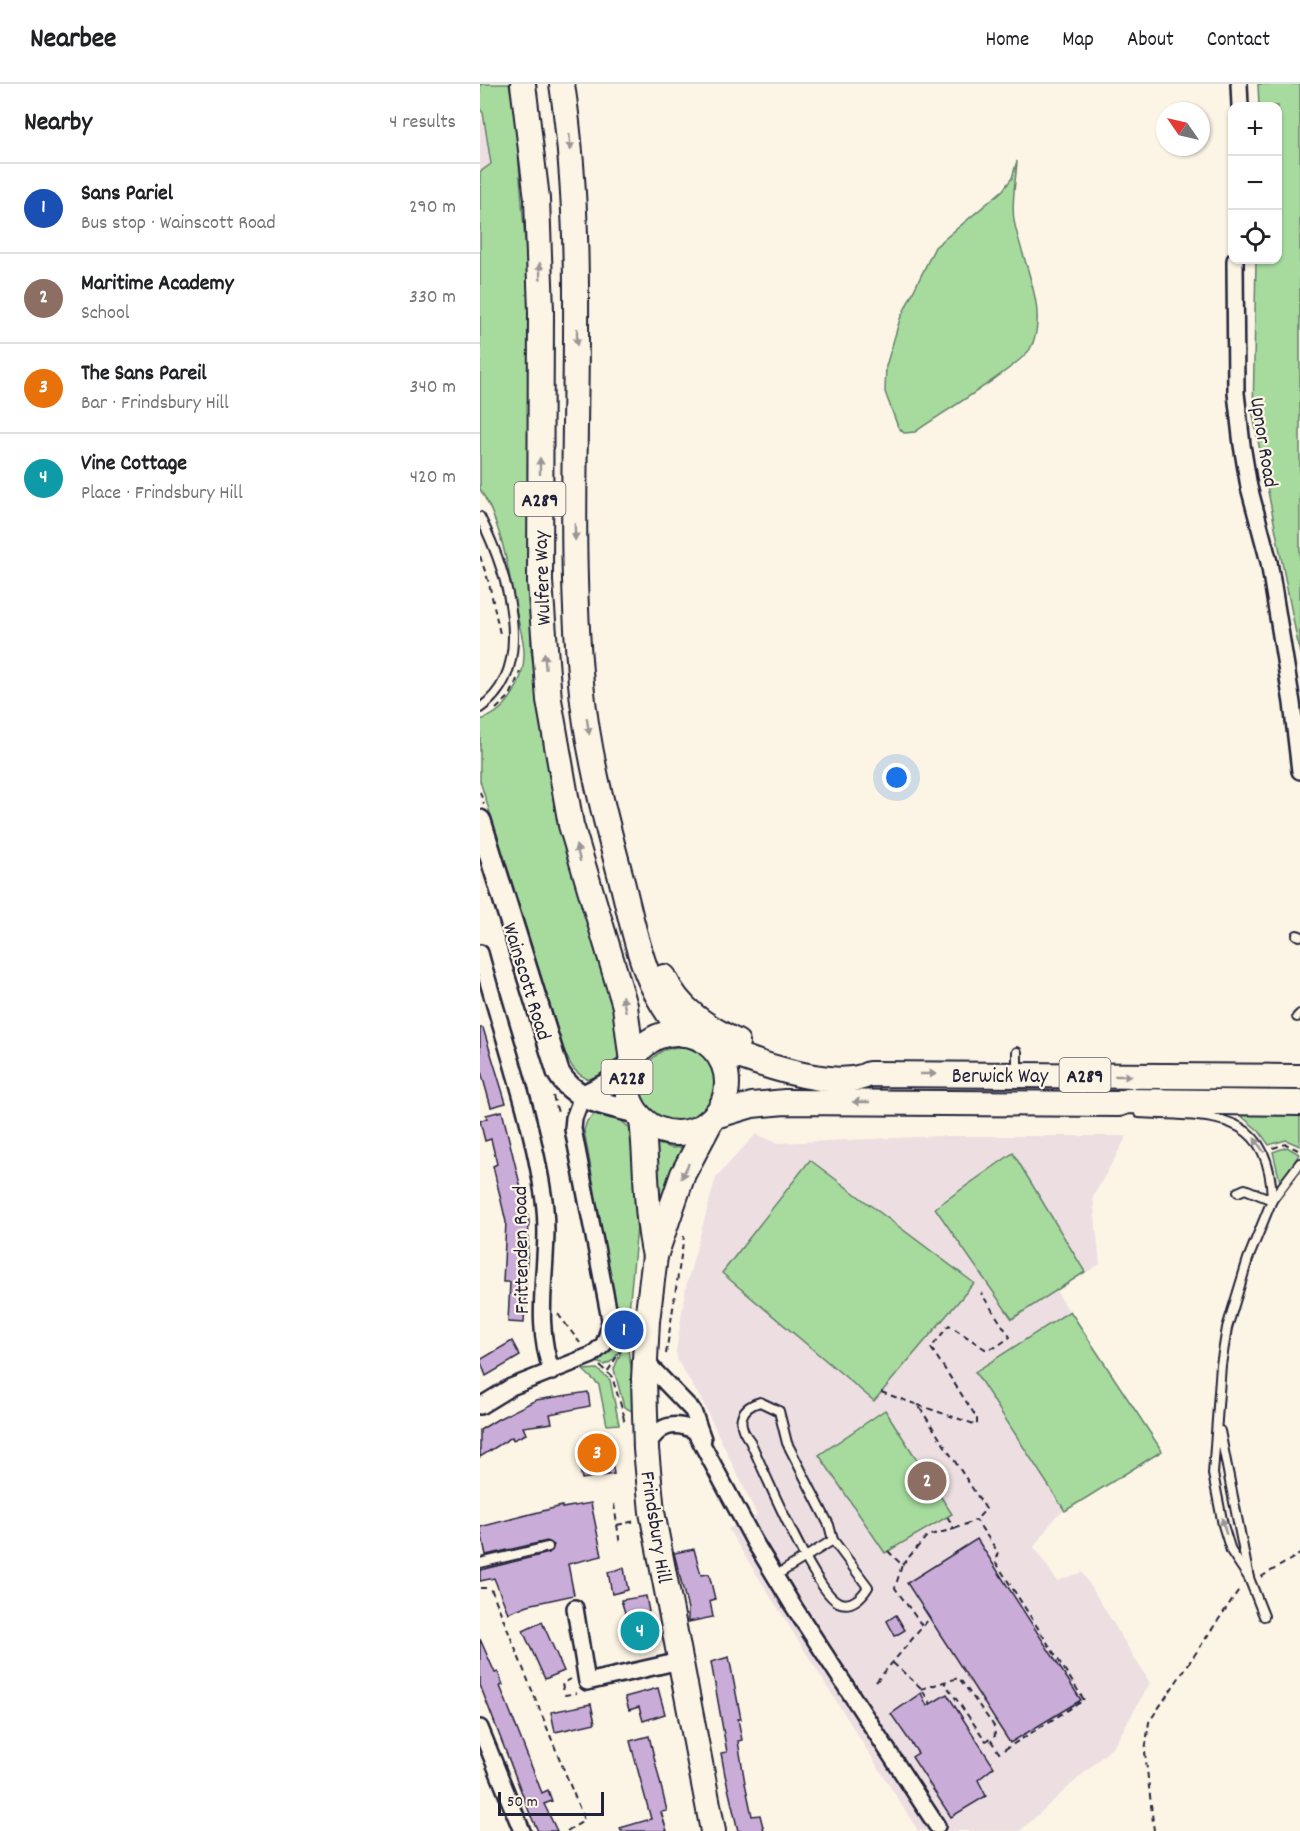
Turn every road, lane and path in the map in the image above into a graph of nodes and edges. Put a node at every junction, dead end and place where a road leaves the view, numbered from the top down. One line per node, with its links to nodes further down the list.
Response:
1 (523, 84): 15 (main road, Wulfere Way / A289, one-way to 1)
2 (562, 84): 11 (main road, Wulfere Way / A289, one-way to 11)
3 (1239, 84): 4 (street)
4 (1240, 102)
5 (1235, 264): 7 (street, Upnor Road)
6 (480, 517): 8 (lane)
7 (1295, 688): 9 (street, Upnor Road)
8 (480, 708)
9 (1300, 771)
10 (480, 821): 19 (street, Wainscott Road)
11 (607, 826): 13 (main road, Wulfere Way / A289); 16 (main road, A289)
12 (480, 953): 33 (street, Frittenden Road)
13 (684, 1034): 14 (main road); 15 (main road, A228)
14 (708, 1043): 16 (main road, Berwick Way / A289); 23 (main road, A228)
15 (632, 1062): 19 (street); 22 (main road, A228)
16 (869, 1074): 17 (main road, Berwick Way / A289, one-way to 17)
17 (1294, 1076)
18 (551, 1090): 24 (path)
19 (585, 1095): 22 (street, Wainscott Road); 34 (street)
20 (1300, 1103): 21 (main road, Berwick Way / A289)
21 (1119, 1104): 23 (main road, Berwick Way / A289, one-way to 23); 29 (lane, one-way to 21)
22 (639, 1116): 23 (main road, A228); 31 (main road, Frindsbury Hill / A228)
23 (714, 1118): 31 (main road, Frindsbury Hill / A228, one-way to 31)
24 (560, 1123)
25 (1272, 1148): 26 (path)
26 (1299, 1151)
27 (1300, 1163): 29 (lane)
28 (1238, 1192): 29 (lane)
29 (1272, 1200): 42 (lane)
30 (684, 1236): 35 (path)
31 (655, 1256): 35 (main road, Frindsbury Hill / A228)
32 (981, 1293): 39 (path)
33 (543, 1300): 34 (path); 36 (street, Frittenden Road)
34 (590, 1357): 36 (street); 38 (path)
35 (652, 1369): 44 (main road, Frindsbury Hill / A228); 45 (street)
36 (552, 1372): 40 (street)
37 (881, 1392): 39 (path)
38 (620, 1405)
39 (918, 1405): 49 (path)
40 (480, 1406)
41 (623, 1415): 43 (path)
42 (1218, 1423): 61 (lane); 61 (lane, one-way to 42)
43 (625, 1425)
44 (646, 1449): 45 (street); 68 (main road, Frindsbury Hill / A228)
45 (710, 1456): 60 (street)
46 (614, 1504): 50 (path)
47 (947, 1516): 51 (path)
48 (644, 1520): 50 (path)
49 (976, 1520): 51 (path); 76 (path)
50 (617, 1524): 53 (path)
51 (954, 1529): 59 (path)
52 (833, 1540): 57 (lane); 57 (lane); 57 (lane)
53 (620, 1545)
54 (548, 1546): 58 (lane)
55 (888, 1551): 59 (path)
56 (1300, 1554): 61 (path)
57 (805, 1555): 60 (lane)
58 (480, 1563)
59 (902, 1565): 66 (path)
60 (775, 1576): 77 (street)
61 (1250, 1580): 64 (lane); 81 (path)
62 (480, 1588): 79 (path)
63 (575, 1608): 67 (street)
64 (1264, 1616)
65 (929, 1619): 66 (path)
66 (923, 1627): 69 (path)
67 (583, 1659): 68 (street); 73 (path)
68 (680, 1661): 80 (main road, Frindsbury Hill / A228)
69 (893, 1663): 70 (path); 72 (path)
70 (876, 1682)
71 (944, 1682): 72 (path); 76 (path); 76 (path)
72 (921, 1689): 74 (path)
73 (578, 1693)
74 (931, 1704)
75 (480, 1728): 78 (street)
76 (990, 1739)
77 (937, 1826)
78 (522, 1831)
79 (567, 1831)
80 (713, 1831)
81 (1154, 1831)

